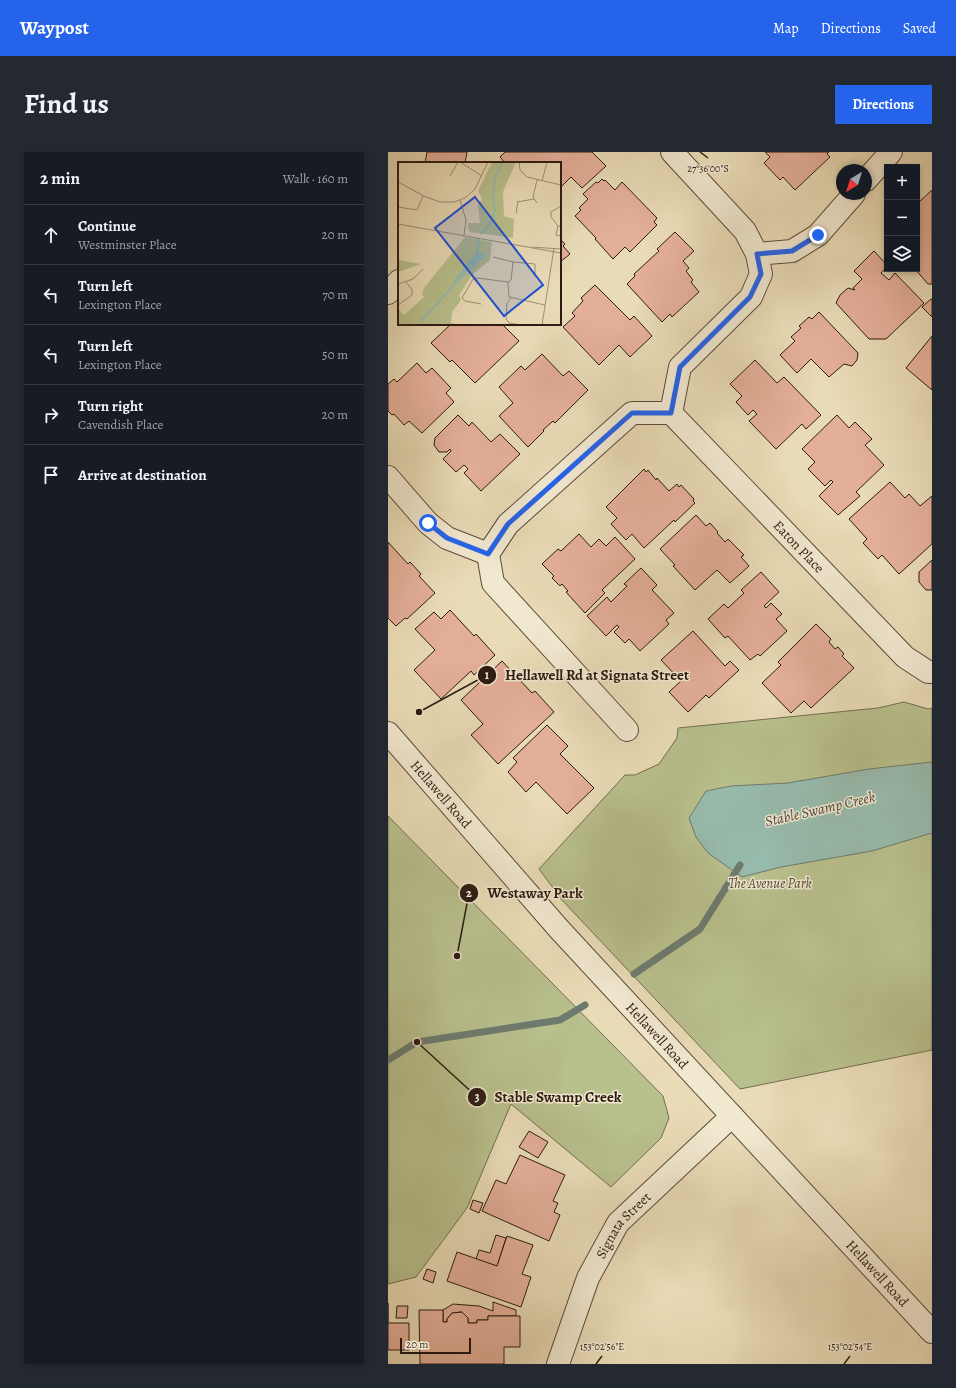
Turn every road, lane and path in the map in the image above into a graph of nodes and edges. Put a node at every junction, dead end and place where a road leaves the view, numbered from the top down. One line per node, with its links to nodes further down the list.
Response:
1 (672, 152): 5 (street)
2 (891, 152): 3 (street)
3 (872, 173)
4 (849, 200): 5 (street)
5 (757, 254): 8 (street)
6 (398, 282): 7 (street)
7 (388, 293)
8 (671, 413): 10 (street); 11 (street, Eaton Place)
9 (388, 477): 10 (street)
10 (488, 554): 12 (street)
11 (932, 672)
12 (627, 730)
13 (388, 733): 14 (street, Hellawell Road)
14 (732, 1116): 15 (street, Hellawell Road); 16 (street, Signata Street)
15 (932, 1332)
16 (558, 1364)

